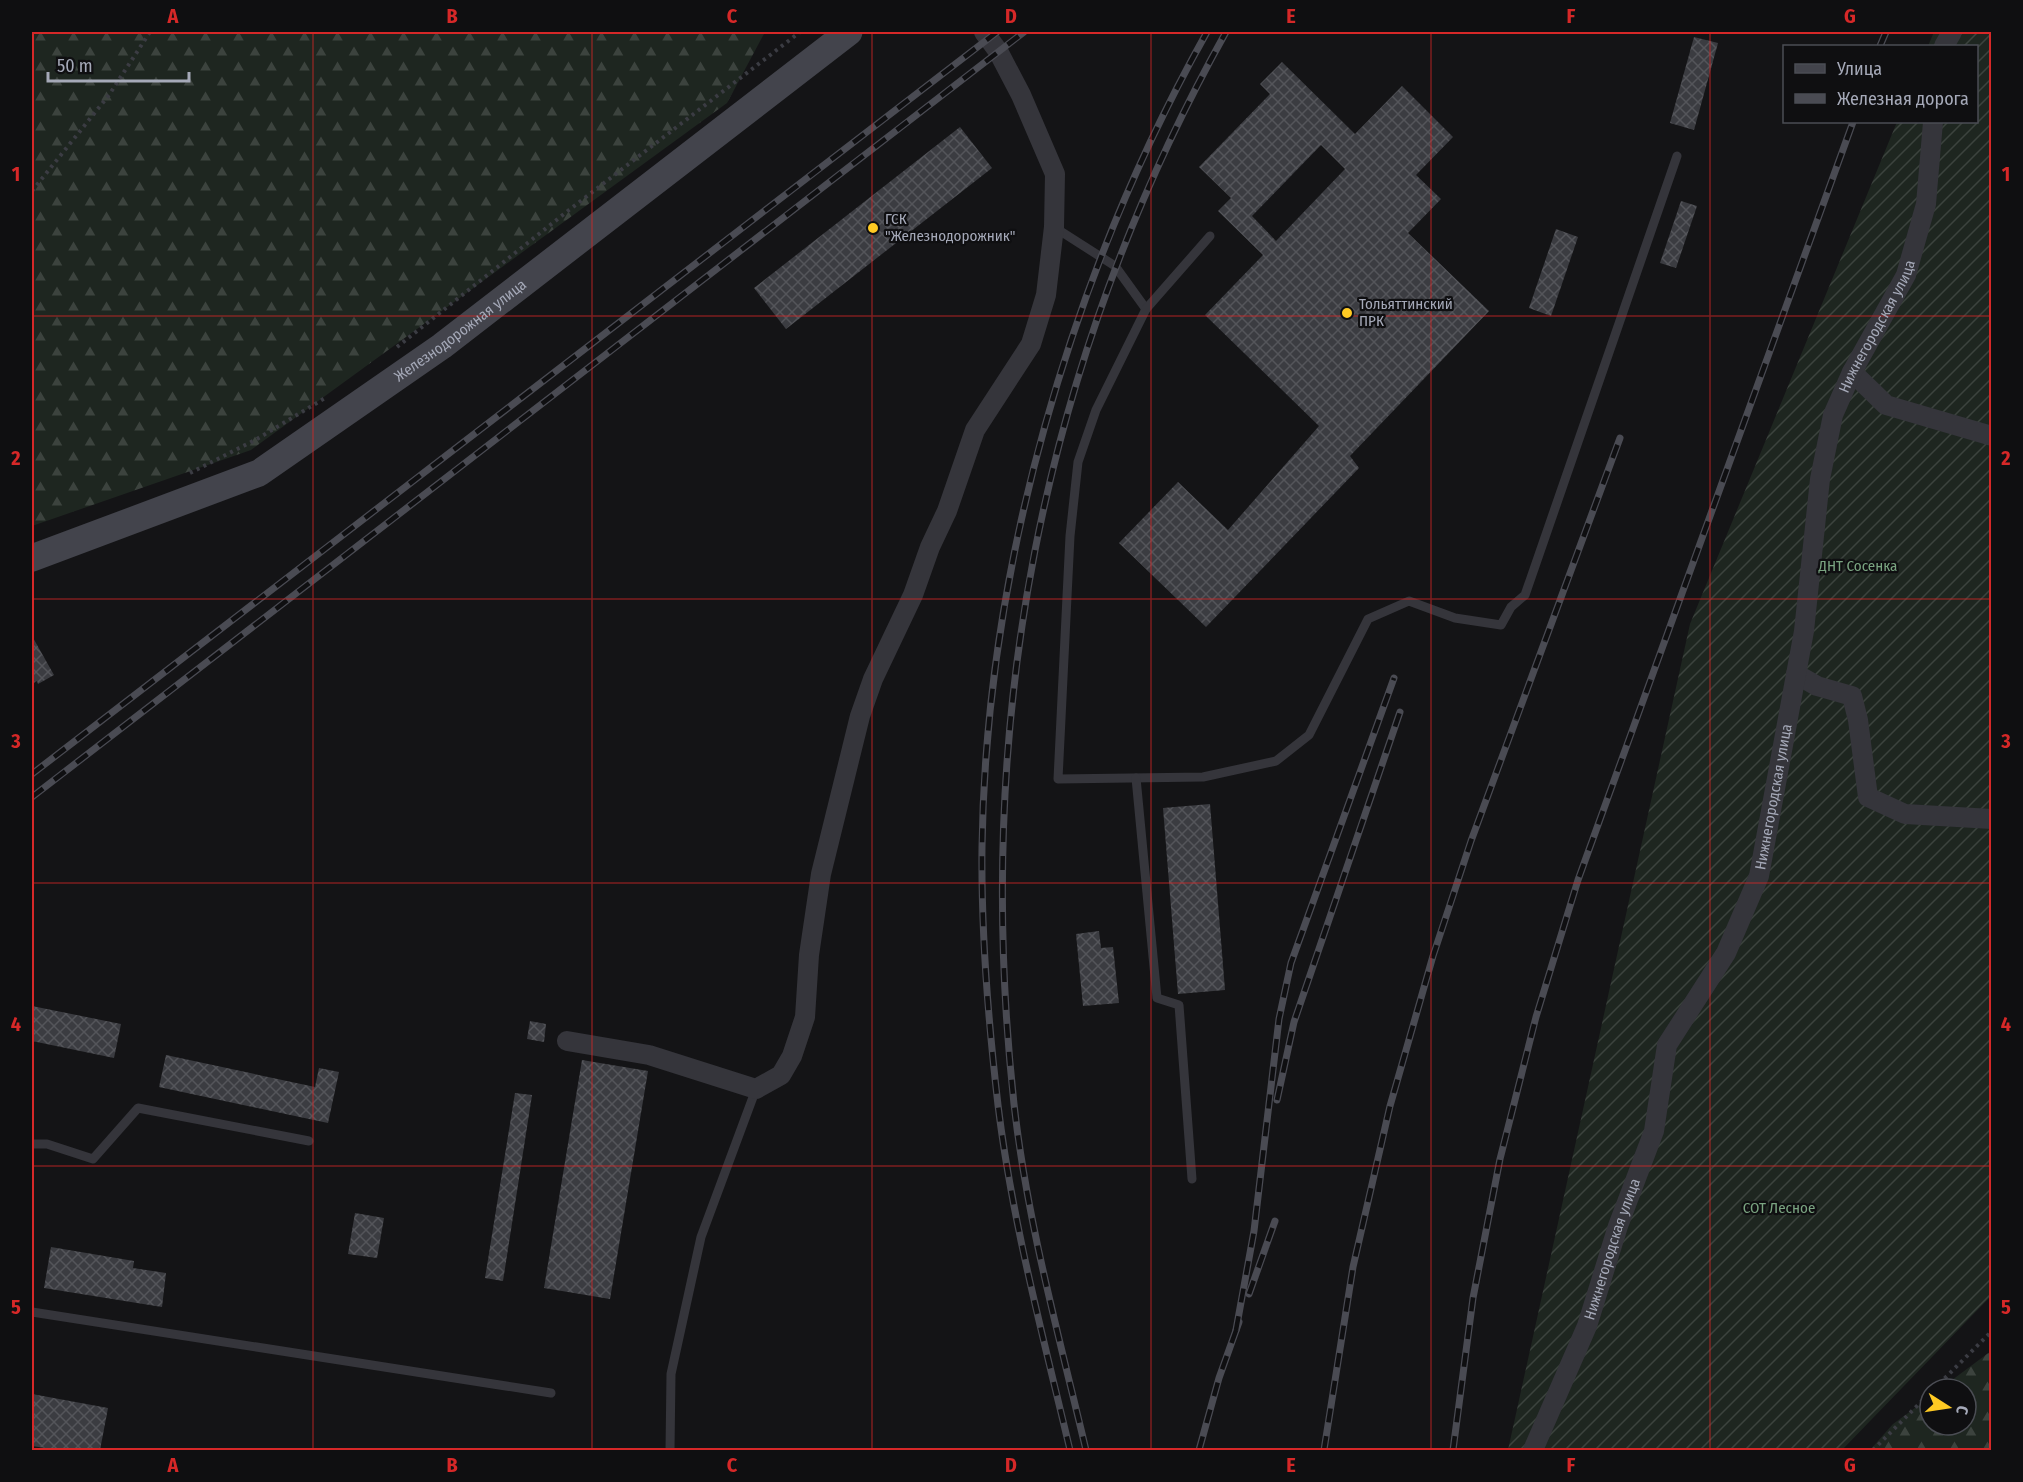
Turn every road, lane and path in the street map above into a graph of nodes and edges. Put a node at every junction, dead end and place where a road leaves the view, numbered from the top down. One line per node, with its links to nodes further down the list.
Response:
1 (150, 32): 7 (path)
2 (800, 32): 11 (path)
3 (849, 32): 16 (main road, Железнодорожная улица)
4 (984, 32): 8 (street)
5 (1933, 123): 12 (street, Нижнегородская улица)
6 (1677, 156): 18 (lane)
7 (32, 191)
8 (1054, 226): 10 (lane); 21 (street)
9 (1209, 236): 10 (lane)
10 (1146, 309): 18 (lane)
11 (393, 350)
12 (1852, 372): 14 (street); 17 (street, Нижнегородская улица)
13 (326, 397): 15 (path)
14 (1992, 436)
15 (179, 478)
16 (33, 560)
17 (1796, 674): 19 (street); 31 (street, Нижнегородская улица)
18 (1136, 778): 24 (lane)
19 (1992, 819)
20 (567, 1041): 21 (street)
21 (756, 1089): 30 (lane)
22 (309, 1141): 23 (lane)
23 (32, 1144)
24 (1192, 1179)
25 (32, 1312): 28 (lane)
26 (1992, 1331): 27 (path)
27 (1946, 1377)
28 (551, 1393)
29 (1918, 1405): 32 (path)
30 (670, 1450)
31 (1533, 1450)
32 (1873, 1450)

